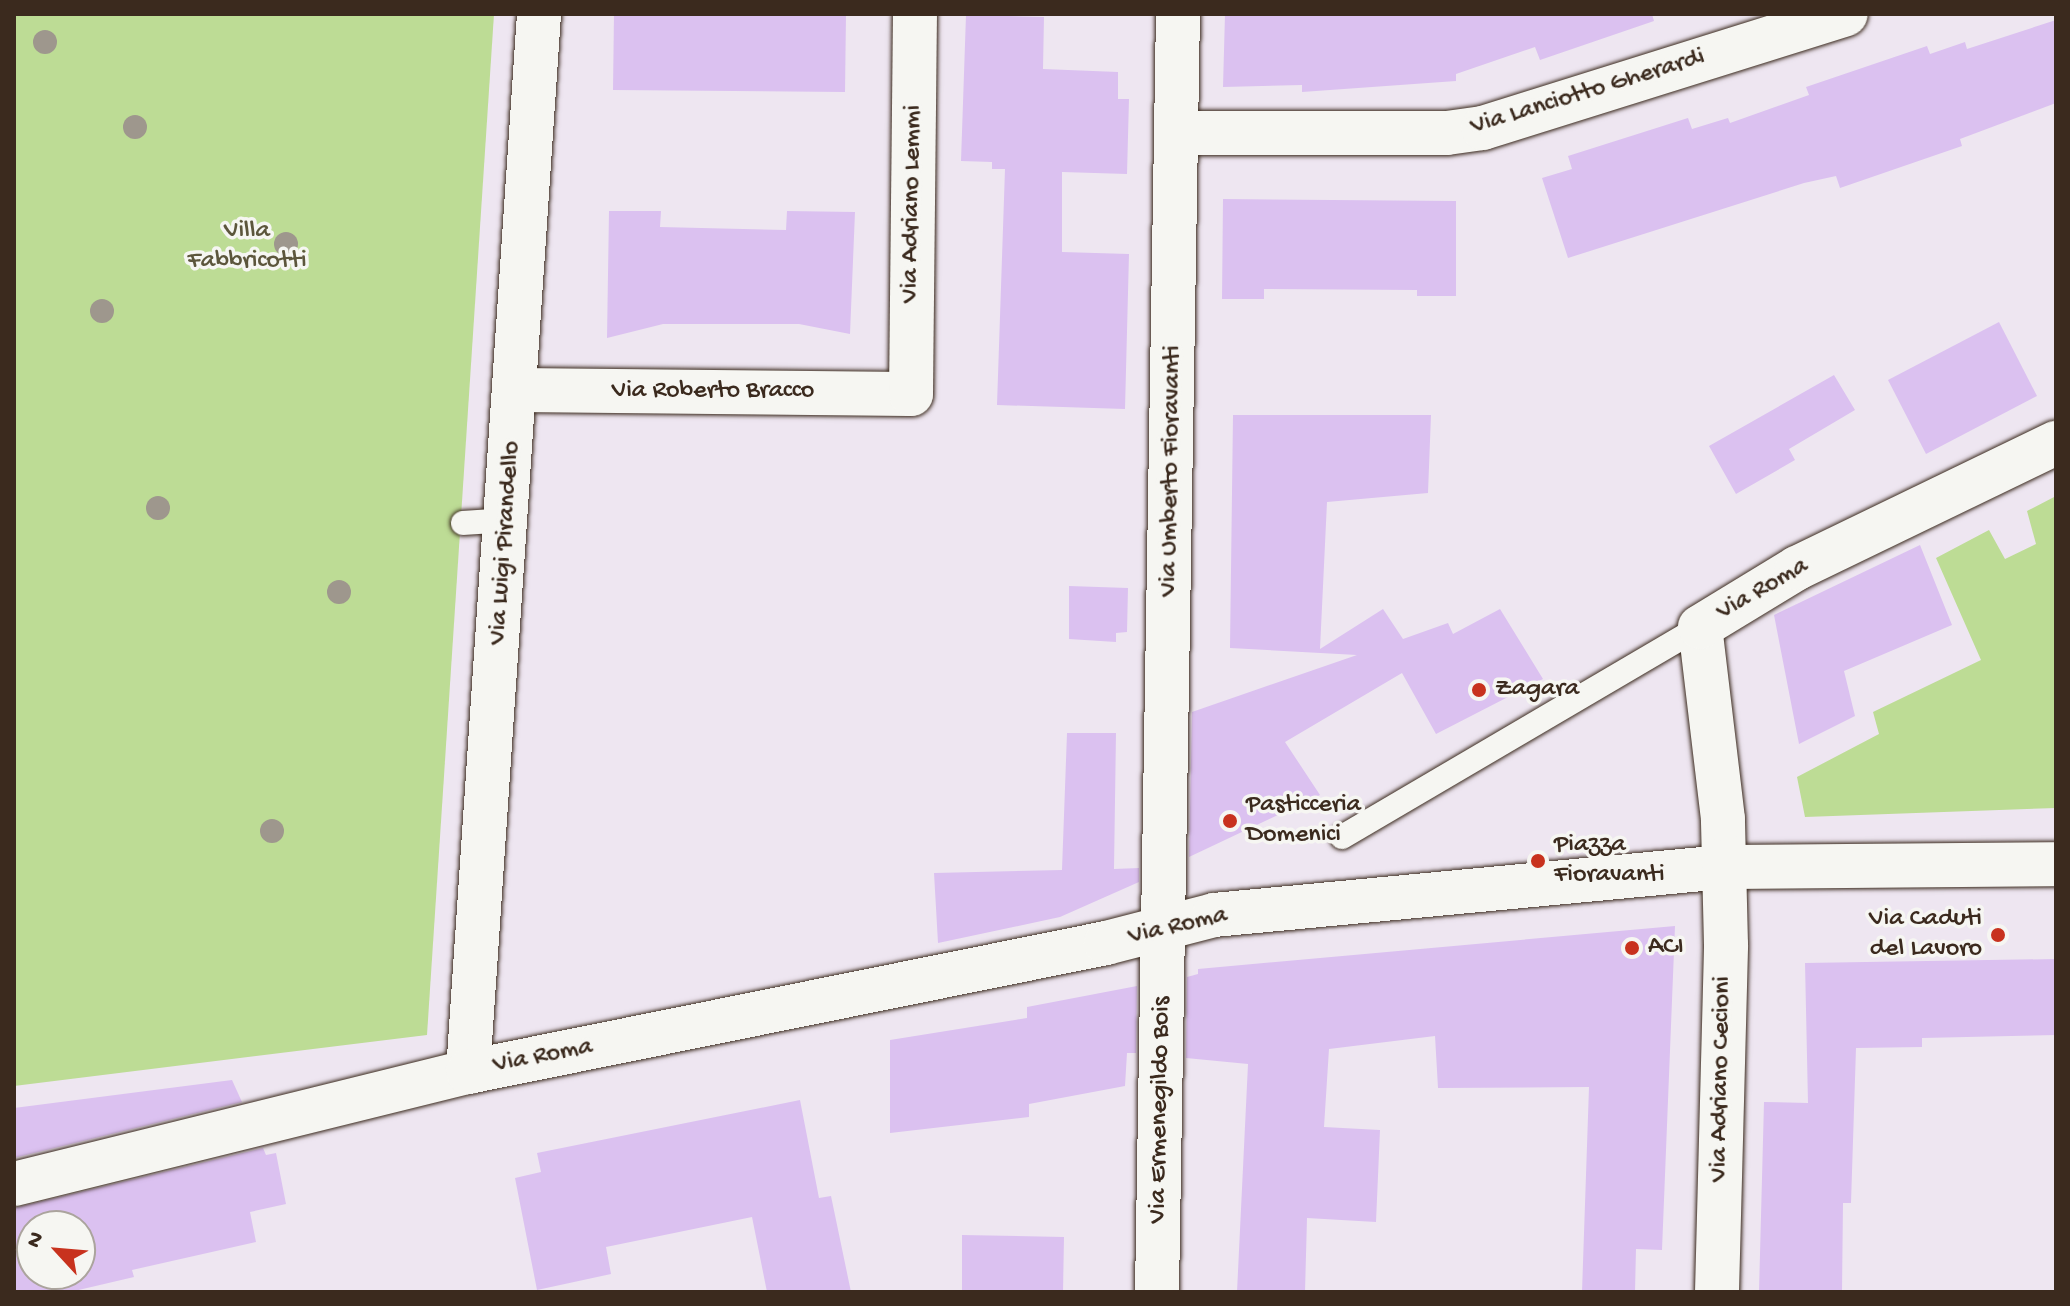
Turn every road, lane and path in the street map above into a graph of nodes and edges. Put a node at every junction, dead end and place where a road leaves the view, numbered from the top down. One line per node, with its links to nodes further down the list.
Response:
1 (539, 14): 6 (street, Via Luigi Pirandello)
2 (915, 14): 7 (street, Via Adriano Lemmi)
3 (1178, 14): 5 (street, Via Umberto Fioravanti)
4 (1846, 14): 5 (street, Via Lanciotto Gherardi)
5 (1180, 133): 15 (street, Via Umberto Fioravanti)
6 (516, 390): 7 (street, Via Roberto Bracco); 9 (street, Via Luigi Pirandello)
7 (911, 394)
8 (2056, 443): 11 (street, Via Roma)
9 (508, 520): 10 (lane); 16 (street, Via Luigi Pirandello)
10 (463, 523)
11 (1700, 627): 12 (lane); 14 (street, Via Roma)
12 (1342, 837)
13 (2056, 864): 14 (street)
14 (1724, 867): 15 (street, Via Roma); 19 (street, Via Adriano Cecioni)
15 (1165, 928): 16 (street, Via Roma); 18 (street, Via Ermenegildo Bois)
16 (468, 1072): 17 (street, Via Roma)
17 (14, 1184)
18 (1157, 1292)
19 (1717, 1292)

